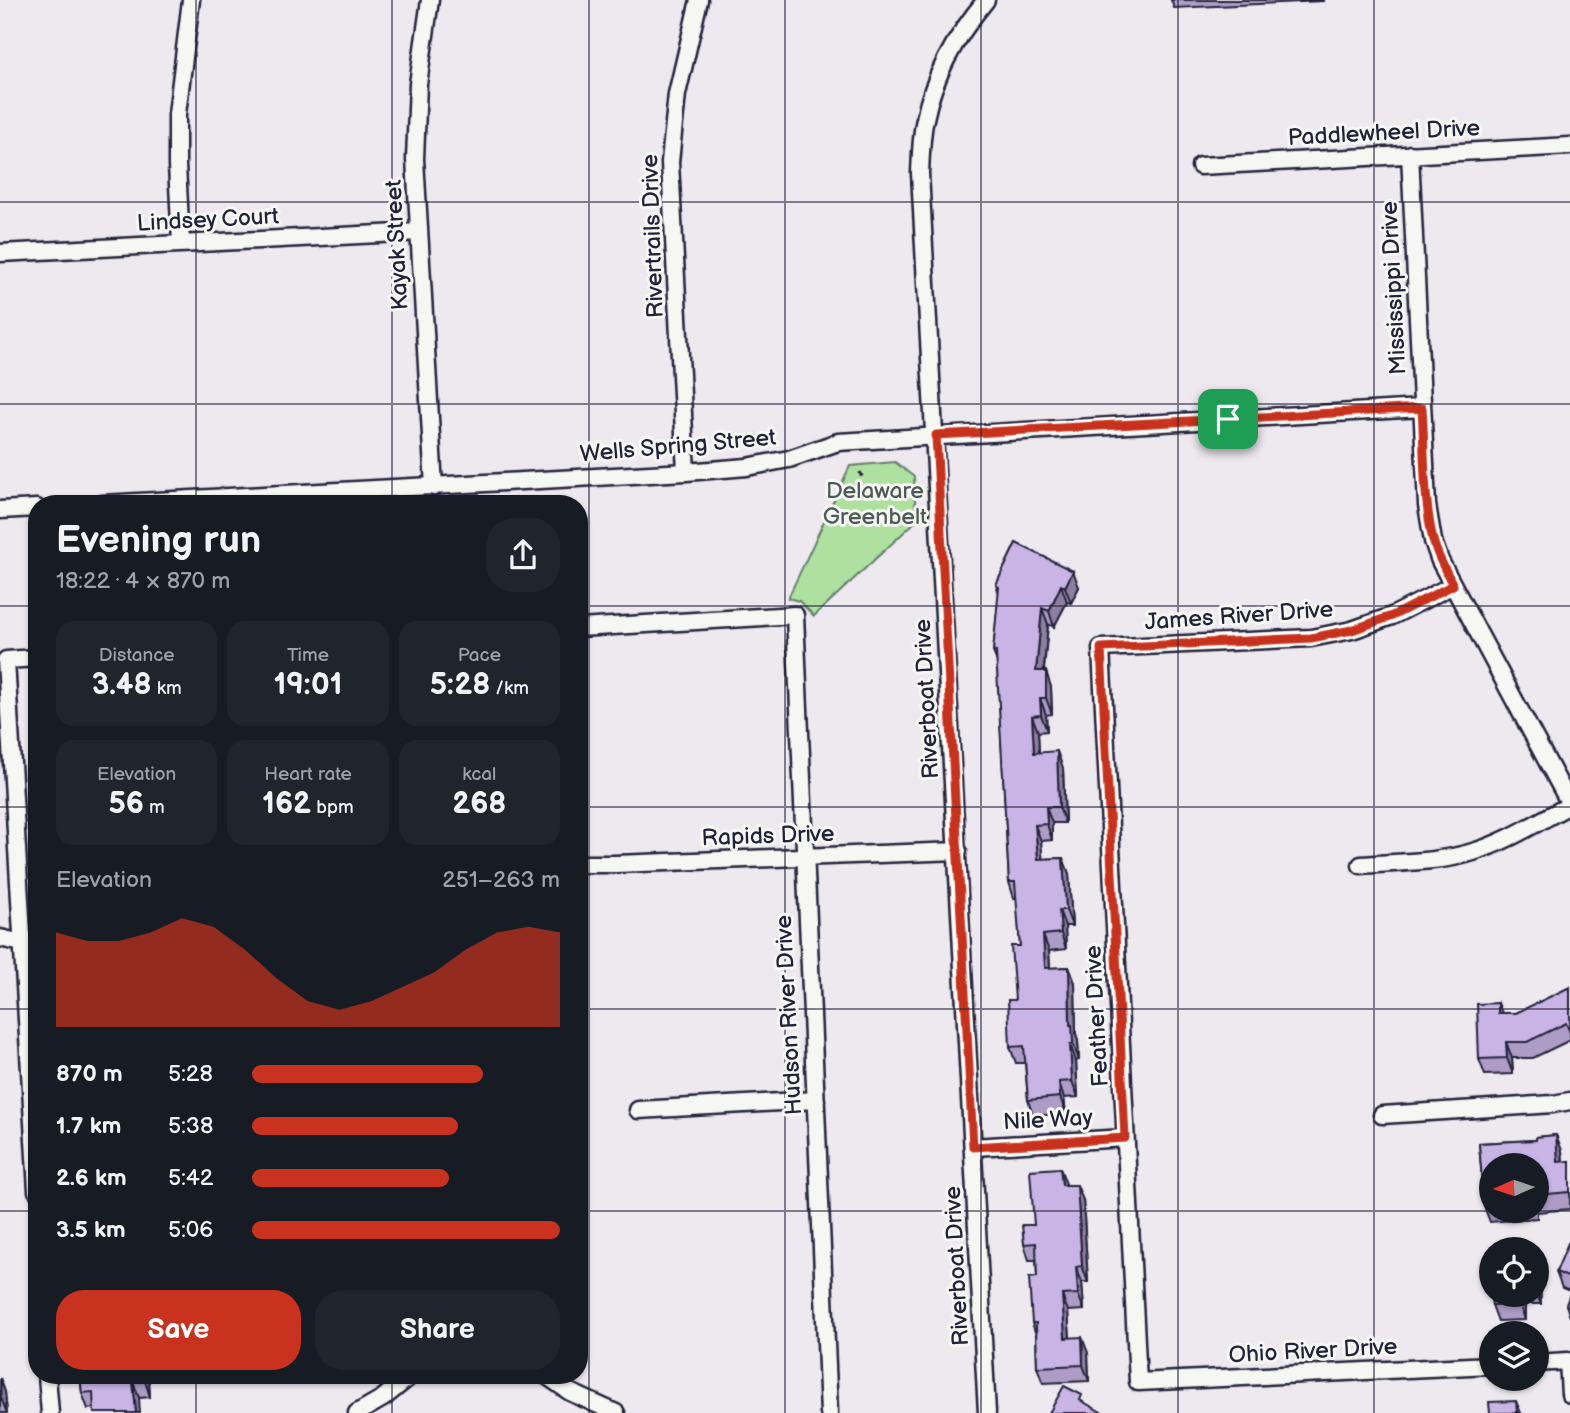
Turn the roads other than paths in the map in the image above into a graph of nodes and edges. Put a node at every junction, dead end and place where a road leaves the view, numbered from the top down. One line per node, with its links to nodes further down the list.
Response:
1 (191, 0): 9 (street)
2 (430, 0): 8 (street, Kayak Street)
3 (698, 0): 13 (street, Rivertrails Drive)
4 (986, 0): 12 (street, Riverboat Drive)
5 (1570, 146): 6 (street, Paddlewheel Drive)
6 (1410, 154): 7 (street, Paddlewheel Drive); 11 (street, Mississippi Drive)
7 (1200, 166)
8 (419, 232): 9 (street, Lindsey Court); 14 (street, Kayak Street)
9 (181, 244): 10 (street, Lindsey Court)
10 (0, 253)
11 (1422, 408): 12 (street, Wells Spring Street); 18 (street, Mississippi Drive)
12 (936, 435): 13 (street, Wells Spring Street); 23 (street, Riverboat Drive)
13 (687, 472): 14 (street, Wells Spring Street)
14 (434, 487): 15 (street, Wells Spring Street)
15 (323, 495)
16 (28, 508): 17 (street)
17 (0, 510)
18 (1453, 585): 20 (street, James River Drive); 22 (street, Mississippi Drive)
19 (588, 627): 24 (street, Hudson River Drive)
20 (1101, 648): 36 (street, Feather Drive)
21 (28, 659): 27 (street)
22 (1570, 805): 26 (street)
23 (958, 851): 24 (street, Rapids Drive); 37 (street, Riverboat Drive)
24 (804, 858): 25 (street, Rapids Drive); 32 (street, Hudson River Drive)
25 (588, 865)
26 (1361, 865)
27 (28, 918)
28 (0, 938): 29 (street)
29 (28, 942)
30 (28, 943): 31 (street)
31 (0, 951)
32 (816, 1100): 34 (street); 48 (street, Hudson River Drive)
33 (1570, 1101): 35 (street)
34 (638, 1110)
35 (1382, 1115)
36 (1125, 1138): 37 (street, Nile Way); 40 (street, Feather Drive)
37 (973, 1147): 49 (street, Riverboat Drive)
38 (1549, 1363): 44 (street)
39 (1479, 1366): 40 (street, Ohio River Drive)
40 (1138, 1382)
41 (48, 1384): 45 (street)
42 (400, 1384): 46 (street)
43 (558, 1384): 47 (street)
44 (1570, 1394)
45 (50, 1413)
46 (358, 1413)
47 (616, 1413)
48 (829, 1413)
49 (988, 1413)

